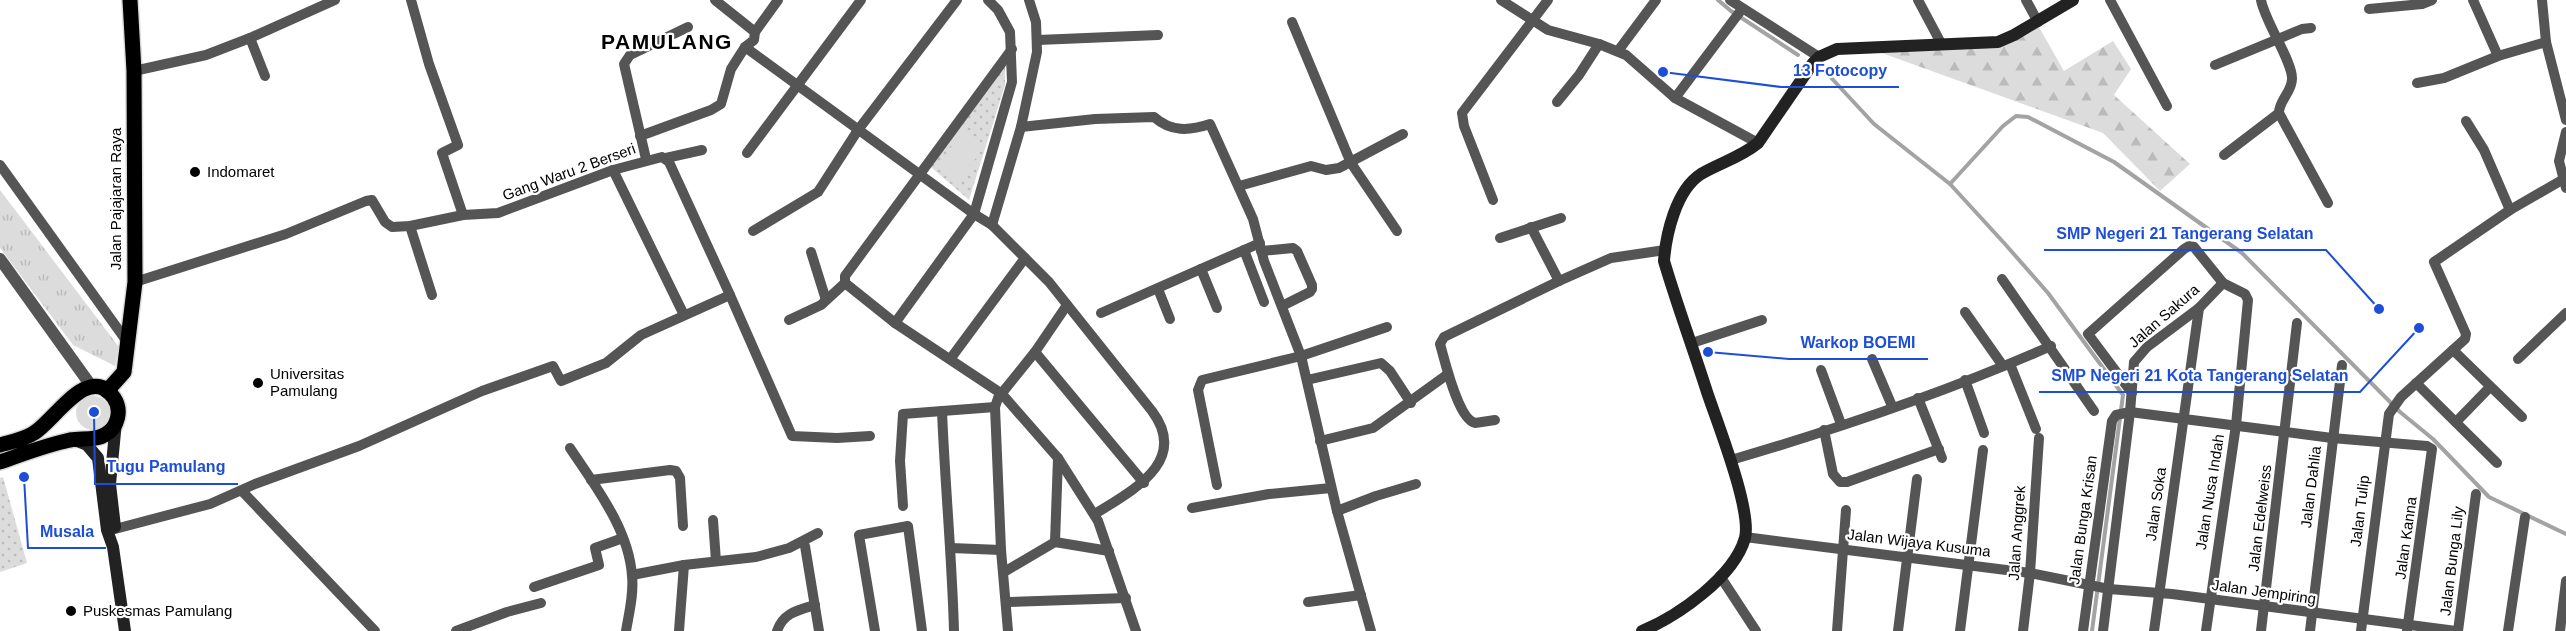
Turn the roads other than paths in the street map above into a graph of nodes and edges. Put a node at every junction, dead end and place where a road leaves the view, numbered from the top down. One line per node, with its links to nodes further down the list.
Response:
1 (130, 0): 43 (main road, Jalan Pajajaran Raya)
2 (335, 0): 31 (street)
3 (411, 0): 74 (street)
4 (715, 0): 29 (street)
5 (778, 0): 29 (street)
6 (861, 0): 46 (street)
7 (957, 0): 54 (street)
8 (988, 0): 38 (street)
9 (1029, 0): 32 (street)
10 (1501, 0): 25 (street)
11 (1548, 0): 25 (street)
12 (1656, 0): 39 (street)
13 (1730, 0): 23 (street)
14 (1918, 0): 36 (street)
15 (2026, 0): 26 (street)
16 (2073, 0): 26 (main road)
17 (2110, 0): 49 (street)
18 (2261, 0): 33 (street)
19 (2432, 0): 22 (street)
20 (2473, 0): 40 (street)
21 (2542, 0): 34 (street)
22 (2369, 9)
23 (1739, 14): 41 (street); 47 (street)
24 (1292, 21): 64 (street)
25 (1532, 21): 35 (street); 70 (street)
26 (2038, 22): 36 (main road)
27 (688, 27): 57 (street)
28 (2311, 28): 33 (street)
29 (755, 32): 37 (street)
30 (1158, 35): 32 (street)
31 (250, 38): 43 (street); 44 (street)
32 (1038, 40): 53 (street)
33 (2276, 40): 42 (street); 50 (street)
34 (2546, 42): 40 (street); 51 (street)
35 (1599, 44): 39 (street); 48 (street)
36 (1942, 45): 41 (main road)
37 (745, 47): 46 (street); 57 (street)
38 (1012, 49): 67 (street); 73 (street)
39 (1618, 51): 47 (street)
40 (2498, 56): 45 (street)
41 (1819, 57): 58 (main road)
42 (2215, 65)
43 (134, 71): 91 (main road, Jalan Pajajaran Raya)
44 (265, 76)
45 (2417, 83)
46 (797, 85): 54 (street); 60 (street)
47 (1675, 98): 58 (street)
48 (1557, 102)
49 (2167, 106)
50 (2279, 113): 61 (street); 71 (street)
51 (2566, 120)
52 (2466, 121): 72 (street)
53 (1021, 127): 69 (street); 76 (street)
54 (858, 129): 67 (street); 79 (street)
55 (2566, 132): 68 (street)
56 (1403, 134): 64 (street)
57 (640, 135): 63 (street)
58 (1758, 143): 84 (main road)
59 (702, 150): 62 (street, Gang Waru 2 Berseri)
60 (747, 153)
61 (2224, 155)
62 (666, 158): 63 (street, Gang Waru 2 Berseri); 95 (street)
63 (646, 159): 66 (street, Gang Waru 2 Berseri)
64 (1351, 163): 69 (street); 80 (street)
65 (0, 165): 114 (street)
66 (613, 170): 74 (street, Gang Waru 2 Berseri); 106 (street)
67 (920, 174): 73 (street); 92 (street)
68 (2564, 184): 72 (street)
69 (1239, 186): 82 (street)
70 (1493, 200)
71 (2328, 203)
72 (2510, 210): 116 (street)
73 (974, 214): 76 (street); 110 (street)
74 (463, 215): 77 (street, Gang Waru 2 Berseri)
75 (1561, 218): 78 (street)
76 (992, 225): 86 (street)
77 (410, 226): 91 (street, Gang Waru 2 Berseri); 96 (street)
78 (1531, 227): 81 (street); 90 (street)
79 (753, 231)
80 (1397, 231)
81 (1500, 237)
82 (1261, 247): 83 (street); 100 (street); 100 (street)
83 (1245, 250): 88 (street); 98 (street)
84 (1665, 250): 90 (street); 113 (main road)
85 (811, 252): 97 (street)
86 (1025, 258): 99 (street); 119 (street)
87 (0, 259): 130 (street)
88 (1201, 269): 94 (street); 101 (street)
89 (2002, 279): 115 (street)
90 (1559, 281): 125 (street)
91 (135, 282): 114 (main road, Jalan Pajajaran Raya)
92 (845, 283): 97 (street); 110 (street)
93 (2223, 283): 102 (street, Jalan Sakura); 131 (street); 146 (street, Jalan Nusa Indah)
94 (1158, 289): 104 (street); 107 (street)
95 (730, 294): 106 (street); 150 (street)
96 (432, 295)
97 (826, 300): 108 (street)
98 (1264, 302)
99 (1066, 305): 117 (street); 164 (street)
100 (1282, 306): 118 (street)
101 (1217, 308)
102 (2199, 308): 131 (street, Jalan Sakura); 141 (street, Jalan Soka)
103 (1965, 312): 122 (street)
104 (1101, 313)
105 (2566, 313): 121 (street)
106 (684, 315): 168 (street)
107 (1170, 319)
108 (789, 320)
109 (1762, 320): 113 (street)
110 (895, 323): 119 (street)
111 (2297, 323): 148 (street, Jalan Edelweiss)
112 (1387, 327): 118 (street)
113 (1692, 343): 159 (main road)
114 (129, 344): 130 (main road, Jalan Pajajaran Raya)
115 (2051, 346): 122 (street); 138 (street)
116 (2453, 350): 128 (street); 129 (street)
117 (1035, 352): 132 (street); 164 (street)
118 (1301, 356): 126 (street); 166 (street)
119 (951, 358): 132 (street)
120 (1872, 359): 135 (street)
121 (2518, 359)
122 (2006, 365): 127 (street); 194 (street, Jalan Anggrek)
123 (2342, 365): 151 (street, Jalan Dahlia)
124 (1821, 370): 145 (street)
125 (1448, 374): 134 (street); 142 (street)
126 (1307, 380): 134 (street); 153 (street)
127 (1965, 380): 133 (street); 149 (street)
128 (2416, 383): 144 (street); 154 (street, Jalan Tulip)
129 (2490, 387): 140 (street); 144 (street)
130 (100, 389): 143 (main road); 155 (main road)
131 (2132, 393): 139 (street, Jalan Sakura)
132 (1002, 394): 136 (street); 158 (street)
133 (1918, 398): 135 (street); 147 (street)
134 (1411, 403): 153 (street)
135 (1892, 406): 145 (street)
136 (995, 407): 137 (street); 187 (street)
137 (942, 411): 170 (street); 185 (street)
138 (2094, 411)
139 (2130, 412): 141 (street); 198 (street, Jalan Bunga Krisan); 200 (street, Jalan Sakura)
140 (2522, 417)
141 (2184, 418): 146 (street); 201 (street, Jalan Soka)
142 (1495, 420)
143 (116, 422): 152 (main road); 178 (main road)
144 (2456, 422): 161 (street)
145 (1842, 424): 147 (street)
146 (2236, 425): 148 (street); 204 (street, Jalan Nusa Indah)
147 (1824, 430): 159 (street)
148 (2286, 432): 151 (street); 209 (street, Jalan Edelweiss)
149 (1983, 434)
150 (870, 436)
151 (2332, 438): 154 (street); 210 (street, Jalan Dahlia)
152 (73, 439): 160 (main road); 183 (main road)
153 (1320, 441): 167 (street)
154 (2384, 442): 211 (street, Jalan Tulip); 212 (street, Jalan Kanna)
155 (0, 445)
156 (570, 448): 163 (street)
157 (1983, 450): 191 (street)
158 (1058, 458): 174 (street); 182 (street)
159 (1731, 460): 180 (main road)
160 (0, 462)
161 (2497, 463)
162 (1917, 479): 189 (street)
163 (591, 480): 177 (street); 181 (street)
164 (1144, 483): 174 (street)
165 (1416, 484): 173 (street)
166 (1217, 485)
167 (1332, 488): 171 (street); 173 (street)
168 (242, 491): 178 (street); 214 (street)
169 (2476, 494): 239 (street, Jalan Bunga Lily)
170 (903, 506)
171 (1192, 508)
172 (1846, 510): 186 (street)
173 (1337, 511): 202 (street)
174 (1095, 514): 188 (street)
175 (2525, 517): 240 (street)
176 (713, 520): 190 (street)
177 (683, 526)
178 (115, 529): 183 (main road)
179 (818, 533): 190 (street)
180 (1745, 537): 186 (street, Jalan Wijaya Kusuma); 196 (main road)
181 (623, 538): 195 (street); 199 (street)
182 (1055, 542): 188 (street); 193 (street)
183 (113, 546): 213 (main road)
184 (805, 546): 208 (street)
185 (951, 548): 187 (street); 222 (street)
186 (1843, 549): 189 (street, Jalan Wijaya Kusuma); 228 (street)
187 (1001, 550): 193 (street)
188 (1110, 551): 203 (street)
189 (1908, 558): 191 (street, Jalan Wijaya Kusuma); 229 (street)
190 (716, 561): 192 (street)
191 (1968, 564): 194 (street, Jalan Wijaya Kusuma); 230 (street)
192 (684, 565): 195 (street); 217 (street)
193 (1004, 572): 205 (street)
194 (2030, 573): 198 (street, Jalan Wijaya Kusuma); 231 (street, Jalan Anggrek)
195 (632, 575): 216 (street)
196 (1720, 576): 226 (main road); 227 (street)
197 (2566, 581): 241 (street)
198 (2088, 585): 200 (street, Jalan Wijaya Kusuma); 232 (street, Jalan Bunga Krisan)
199 (534, 587)
200 (2109, 589): 201 (street, Jalan Jempiring); 233 (street)
201 (2158, 594): 204 (street, Jalan Jempiring); 234 (street, Jalan Soka)
202 (1361, 596): 206 (street); 225 (street)
203 (1126, 598): 205 (street); 224 (street)
204 (2210, 600): 209 (street, Jalan Jempiring); 235 (street, Jalan Nusa Indah)
205 (1007, 602): 223 (street)
206 (1308, 602)
207 (541, 603): 215 (street)
208 (815, 605): 218 (street); 219 (street)
209 (2264, 607): 210 (street, Jalan Jempiring); 236 (street, Jalan Edelweiss)
210 (2312, 613): 211 (street, Jalan Jempiring); 237 (street, Jalan Dahlia)
211 (2362, 619): 212 (street, Jalan Jempiring); 238 (street, Jalan Tulip)
212 (2408, 629): 239 (street, Jalan Jempiring)
213 (125, 631)
214 (375, 631)
215 (456, 631)
216 (626, 631)
217 (679, 631)
218 (777, 631)
219 (819, 631)
220 (875, 631): 221 (street)
221 (922, 631)
222 (954, 631)
223 (1008, 631)
224 (1136, 631)
225 (1371, 631)
226 (1642, 631)
227 (1756, 631)
228 (1837, 631)
229 (1898, 631)
230 (1960, 631)
231 (2023, 631)
232 (2083, 631)
233 (2103, 631)
234 (2154, 631)
235 (2206, 631)
236 (2261, 631)
237 (2310, 631)
238 (2361, 631)
239 (2457, 631)
240 (2508, 631)
241 (2560, 631)

